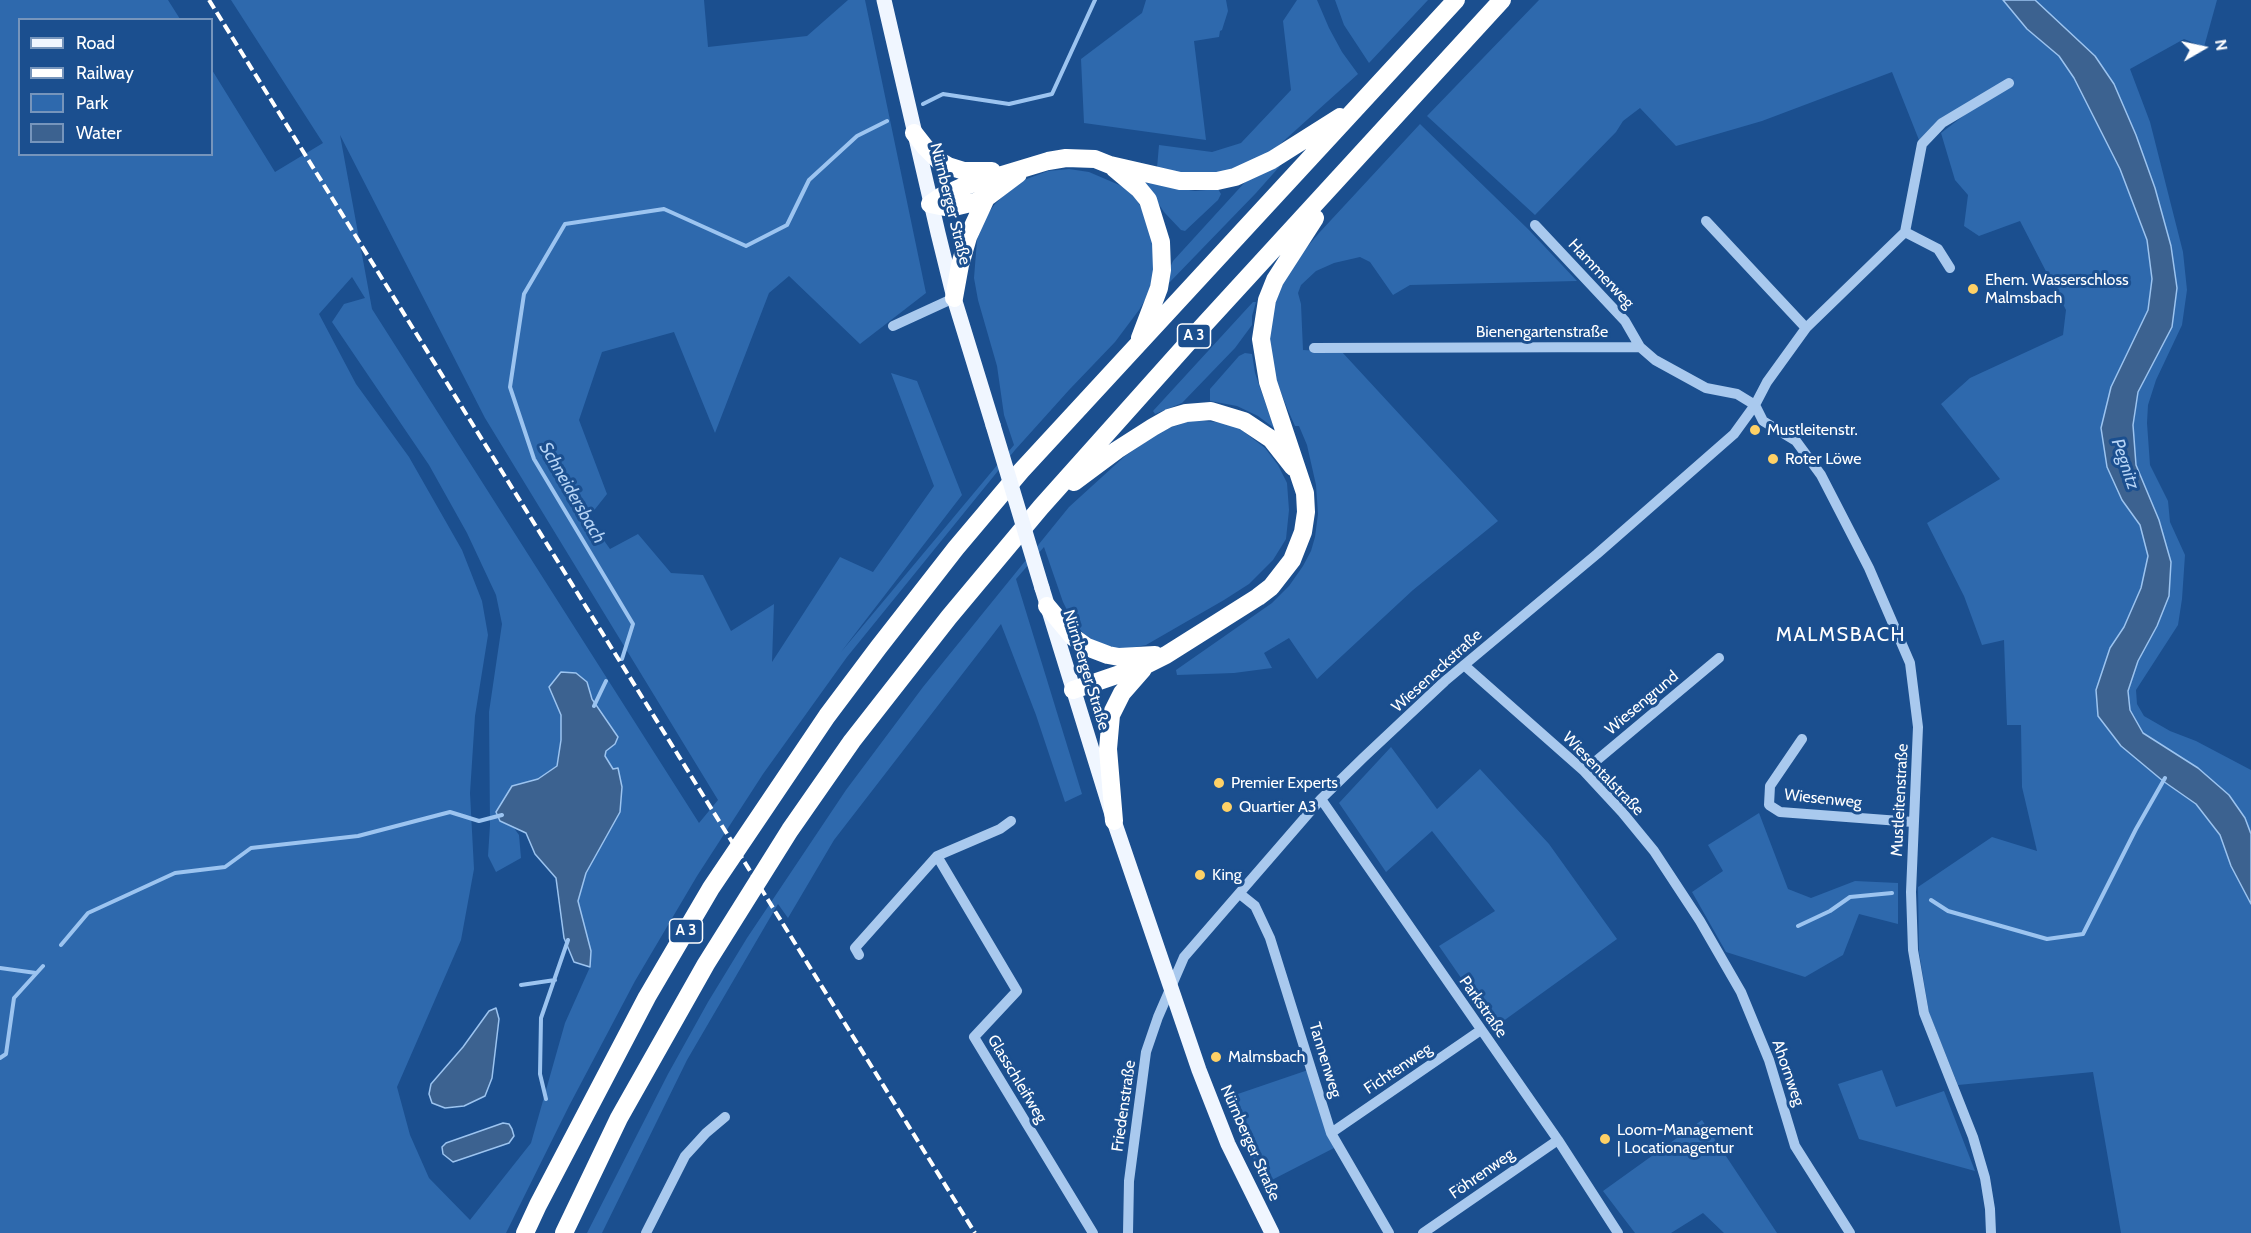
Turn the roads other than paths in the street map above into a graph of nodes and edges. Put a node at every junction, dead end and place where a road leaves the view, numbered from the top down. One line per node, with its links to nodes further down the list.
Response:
1 (884, 0): 6 (main road, Nürnberger Straße)
2 (1456, 0): 5 (highway, A 3)
3 (1502, 0): 9 (highway, A 3)
4 (2009, 83): 14 (street)
5 (1362, 103): 7 (highway); 19 (highway, A 3)
6 (914, 133): 8 (highway); 11 (main road, Nürnberger Straße)
7 (1110, 165): 8 (highway); 19 (highway)
8 (1026, 168): 10 (highway); 11 (highway)
9 (1350, 168): 23 (highway); 24 (highway, A 3)
10 (986, 198): 11 (highway); 16 (highway)
11 (930, 204): 16 (main road, Nürnberger Straße)
12 (1706, 221): 18 (street)
13 (1535, 225): 20 (street, Hammerweg)
14 (1905, 232): 15 (street); 18 (street, Wieseneckstraße)
15 (1950, 268)
16 (954, 298): 17 (street); 25 (main road, Nürnberger Straße, bridge)
17 (893, 326)
18 (1806, 328): 22 (street, Wieseneckstraße)
19 (1136, 347): 46 (highway, A 3)
20 (1640, 347): 21 (street, Bienengartenstraße); 22 (street)
21 (1314, 348)
22 (1755, 405): 29 (street, Wieseneckstraße); 36 (street, Mustleitenstraße)
23 (1303, 483): 24 (highway); 26 (highway)
24 (1041, 507): 47 (highway, A 3)
25 (1045, 597): 26 (highway); 30 (main road, Nürnberger Straße)
26 (1166, 655): 28 (highway)
27 (1719, 658): 32 (street, Wiesengrund)
28 (1146, 665): 30 (highway); 35 (highway)
29 (1464, 665): 32 (street, Wiesentalstraße); 33 (street, Wieseneckstraße)
30 (1073, 690): 35 (main road, Nürnberger Straße)
31 (1802, 739): 36 (street, Wiesenweg)
32 (1584, 771): 39 (street, Wiesentalstraße)
33 (1321, 799): 38 (street, Wieseneckstraße); 42 (street, Parkstraße)
34 (1011, 821): 37 (street)
35 (1114, 821): 41 (main road, Nürnberger Straße)
36 (1913, 822): 56 (street, Mustleitenstraße)
37 (937, 856): 40 (street); 49 (street, Glasschleifweg)
38 (1240, 894): 41 (street, Wieseneckstraße); 44 (street, Tannenweg)
39 (1700, 921): 55 (street, Ahornweg)
40 (859, 955)
41 (1171, 988): 50 (street, Friedenstraße); 51 (main road, Nürnberger Straße)
42 (1481, 1030): 44 (street, Fichtenweg); 45 (street, Parkstraße)
43 (725, 1117): 48 (street)
44 (1331, 1132): 52 (street, Tannenweg)
45 (1558, 1140): 53 (street, Föhrenweg); 54 (street, Parkstraße)
46 (525, 1233)
47 (564, 1233)
48 (646, 1233)
49 (1093, 1233)
50 (1128, 1233)
51 (1272, 1233)
52 (1389, 1233)
53 (1423, 1233)
54 (1618, 1233)
55 (1850, 1233)
56 (1991, 1233)

